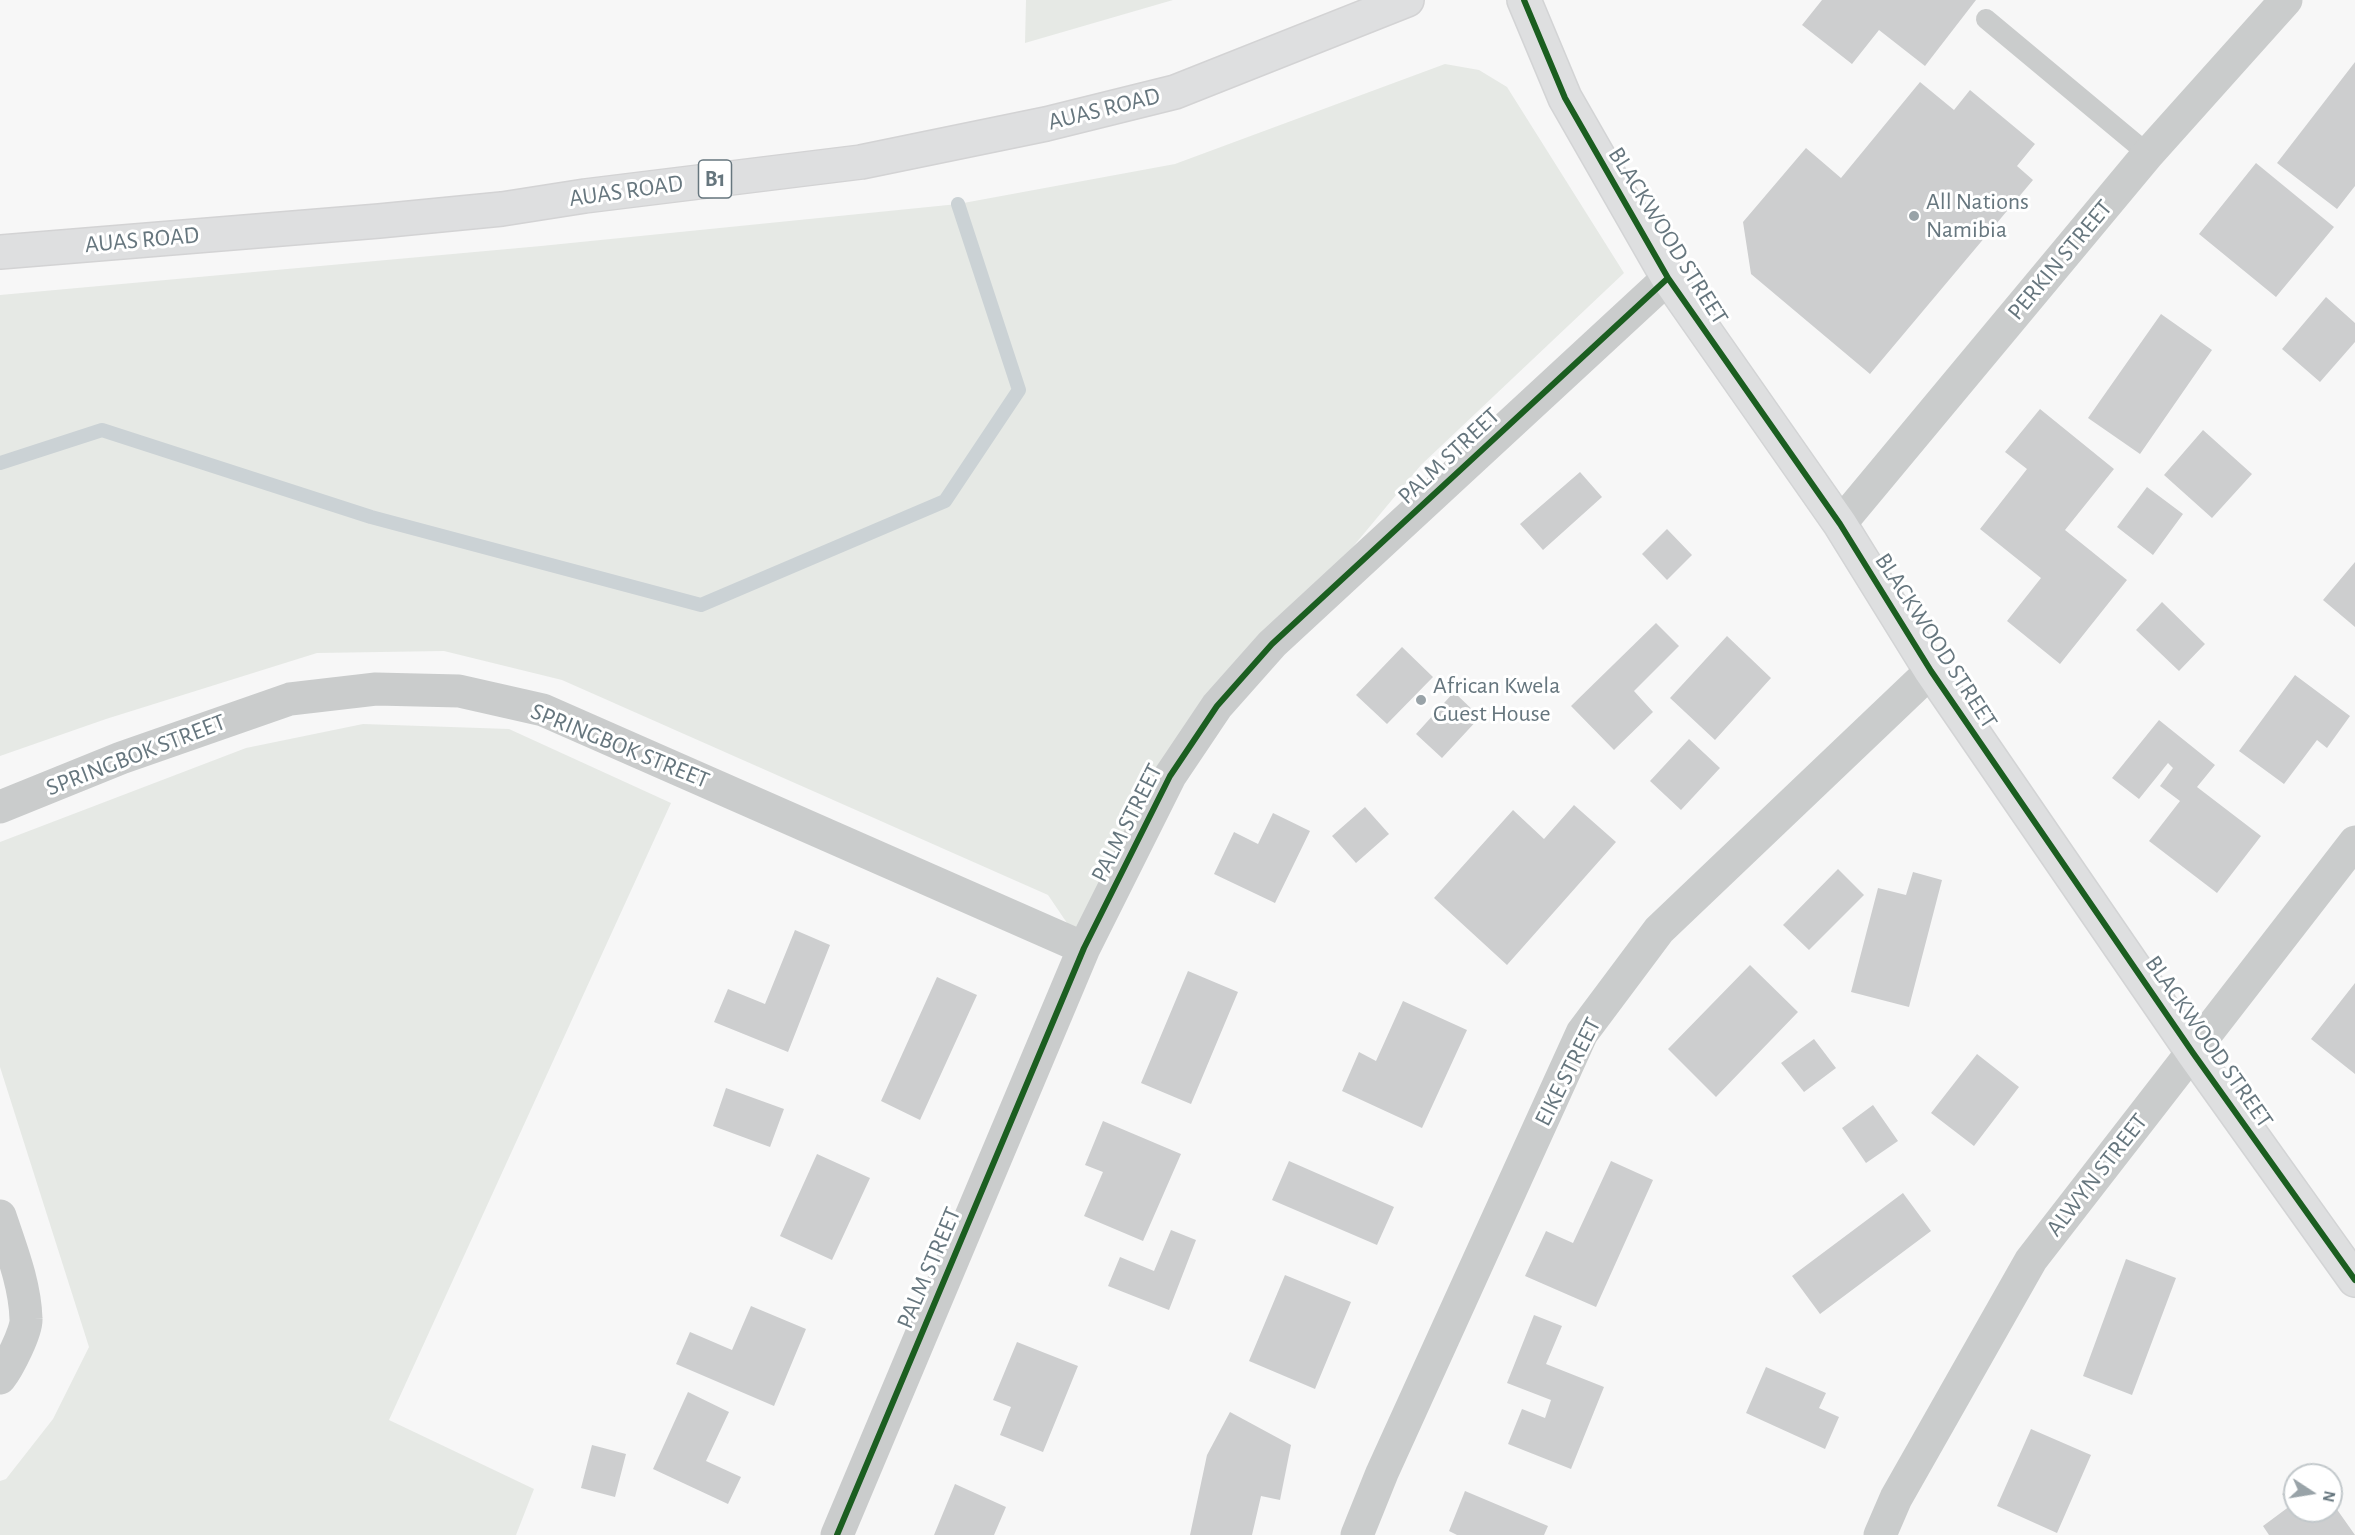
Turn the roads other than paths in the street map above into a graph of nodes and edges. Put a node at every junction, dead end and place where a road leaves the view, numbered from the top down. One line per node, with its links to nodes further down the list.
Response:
1 (1407, 0): 6 (street, AUAS ROAD / B1)
2 (1524, 0): 7 (street, BLACKWOOD STREET)
3 (2286, 0): 5 (street, PERKIN STREET)
4 (1986, 20): 5 (lane)
5 (2148, 154): 8 (street, PERKIN STREET)
6 (0, 252)
7 (1668, 278): 8 (street, BLACKWOOD STREET); 12 (street, PALM STREET)
8 (1840, 524): 9 (street, BLACKWOOD STREET)
9 (1931, 671): 13 (street, BLACKWOOD STREET); 18 (street, EIKE STREET)
10 (0, 807): 12 (street, SPRINGBOK STREET)
11 (2355, 842): 13 (street, ALWYN STREET)
12 (1084, 948): 17 (street, PALM STREET)
13 (2193, 1053): 15 (street, BLACKWOOD STREET); 19 (street, ALWYN STREET)
14 (0, 1216): 16 (street)
15 (2355, 1280)
16 (4, 1372)
17 (837, 1535)
18 (1357, 1535)
19 (1880, 1535)

